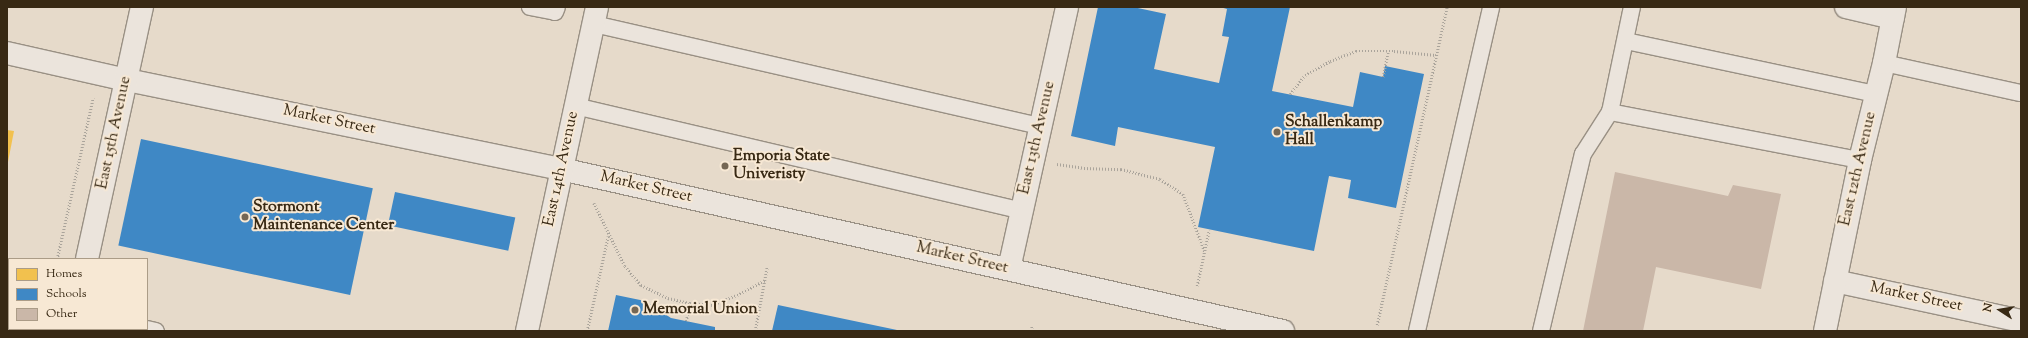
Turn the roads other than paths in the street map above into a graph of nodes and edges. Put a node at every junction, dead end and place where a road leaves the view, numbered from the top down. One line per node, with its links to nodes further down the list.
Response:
1 (142, 7): 13 (street, East 15th Avenue)
2 (530, 7): 3 (lane)
3 (556, 7)
4 (1067, 7): 18 (street, East 13th Avenue)
5 (1492, 7): 28 (lane)
6 (1632, 7): 10 (lane)
7 (1846, 7): 8 (street)
8 (1894, 13): 12 (street, East 12th Avenue)
9 (596, 15): 16 (street, East 14th Avenue); 18 (lane)
10 (1626, 41): 15 (lane); 17 (lane)
11 (7, 53): 13 (street, Market Street)
12 (1884, 63): 14 (lane); 15 (street, East 12th Avenue)
13 (127, 80): 20 (street, Market Street); 22 (street, East 15th Avenue)
14 (2021, 93)
15 (1876, 94): 19 (street, East 12th Avenue)
16 (575, 106): 20 (street, East 14th Avenue); 21 (lane)
17 (1610, 112): 19 (lane); 29 (lane)
18 (1041, 126): 21 (street, East 13th Avenue)
19 (1860, 160): 24 (street, East 12th Avenue)
20 (562, 169): 23 (street, Market Street); 26 (street, East 14th Avenue)
21 (1022, 211): 23 (street, East 13th Avenue)
22 (88, 258)
23 (1009, 269): 27 (street, Market Street)
24 (1835, 281): 25 (street, Market Street); 30 (street, East 12th Avenue)
25 (2021, 321)
26 (527, 331)
27 (1284, 331)
28 (1417, 331)
29 (1541, 331)
30 (1825, 331)

